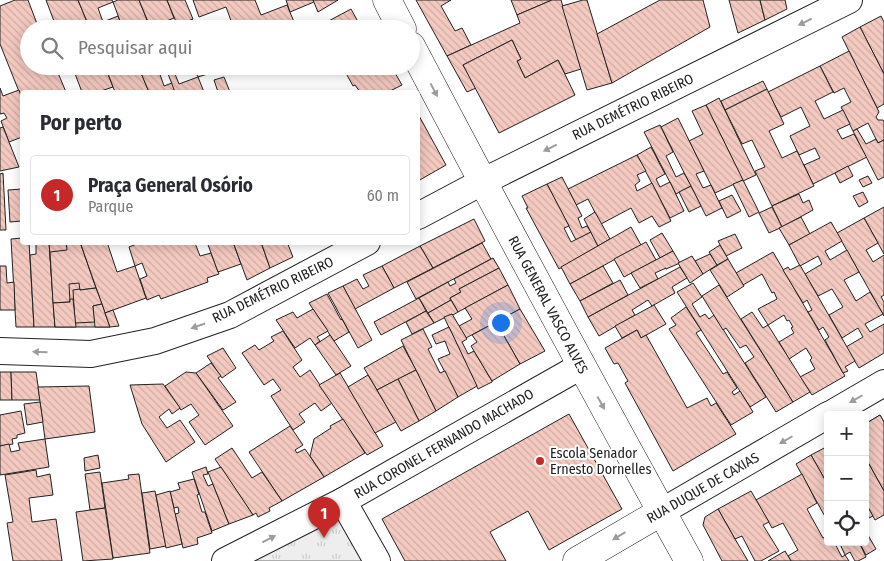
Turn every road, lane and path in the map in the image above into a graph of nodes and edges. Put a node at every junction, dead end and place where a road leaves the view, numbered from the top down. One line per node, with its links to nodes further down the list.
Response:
1 (387, 0): 3 (street)
2 (849, 0): 5 (street, RUA DEMÉTRIO RIBEIRO, one-way to 5)
3 (397, 20)
4 (420, 63): 5 (street, RUA GENERAL VASCO ALVES, one-way to 5)
5 (482, 182): 6 (street, RUA DEMÉTRIO RIBEIRO); 9 (street, RUA GENERAL VASCO ALVES)
6 (420, 215)
7 (361, 245): 8 (street, RUA DEMÉTRIO RIBEIRO, one-way to 8)
8 (0, 351)
9 (581, 366): 13 (street, RUA CORONEL FERNANDO MACHADO); 14 (street, RUA GENERAL VASCO ALVES, one-way to 14)
10 (884, 383): 11 (street, RUA DUQUE DE CAXIAS, one-way to 11)
11 (835, 411)
12 (824, 417): 14 (street, RUA DUQUE DE CAXIAS, one-way to 14)
13 (343, 501): 15 (street, RUA CORONEL FERNANDO MACHADO, one-way to 13); 16 (street)
14 (661, 512): 17 (street, RUA DUQUE DE CAXIAS, one-way to 17); 18 (street, RUA GENERAL VASCO ALVES)
15 (225, 561)
16 (377, 561)
17 (578, 561)
18 (689, 561)

